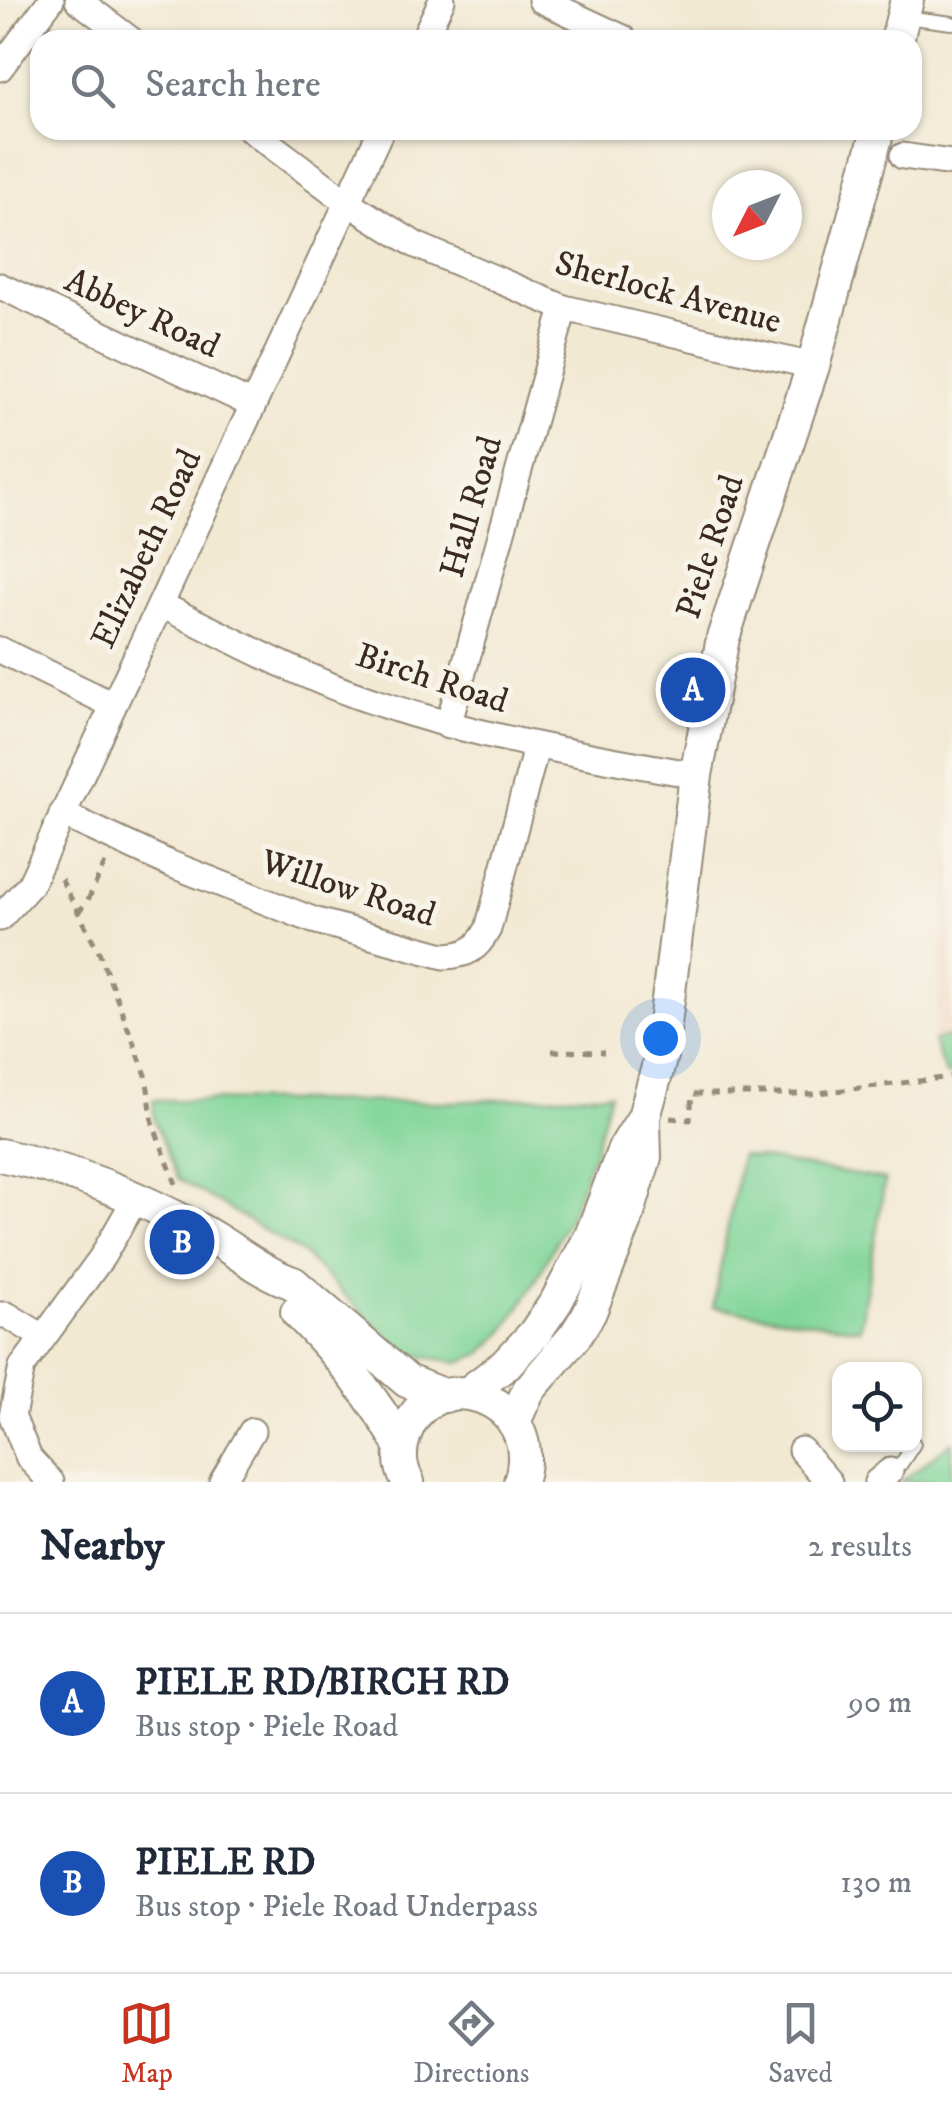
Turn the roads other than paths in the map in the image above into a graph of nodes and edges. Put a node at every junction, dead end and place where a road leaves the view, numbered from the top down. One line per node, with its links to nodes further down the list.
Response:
1 (51, 0): 10 (street)
2 (78, 0): 7 (street)
3 (442, 0): 8 (street)
4 (541, 0): 9 (street)
5 (903, 12): 6 (lane)
6 (952, 23)
7 (118, 30)
8 (428, 30)
9 (606, 30)
10 (0, 68)
11 (264, 140): 16 (street, Sherlock Avenue)
12 (376, 140): 16 (street, Elizabeth Road)
13 (875, 140): 19 (street, Piele Road)
14 (903, 156): 15 (street)
15 (952, 164)
16 (347, 202): 18 (street, Sherlock Avenue); 20 (street, Elizabeth Road)
17 (0, 286): 20 (street, Abbey Road)
18 (564, 308): 19 (street, Sherlock Avenue); 24 (street, Hall Road)
19 (813, 366): 26 (street, Piele Road)
20 (253, 405): 21 (street, Elizabeth Road)
21 (160, 605): 23 (street, Elizabeth Road); 24 (street, Birch Road)
22 (0, 650): 23 (street)
23 (114, 705): 27 (street, Elizabeth Road)
24 (448, 726): 25 (street, Birch Road)
25 (536, 748): 26 (street, Birch Road); 27 (street, Willow Road)
26 (696, 775): 29 (street, Piele Road)
27 (62, 814): 28 (street, Elizabeth Road)
28 (0, 918)
29 (644, 1117): 35 (street, Piele Road); 36 (street, Piele Road)
30 (0, 1155): 31 (street)
31 (137, 1196): 32 (street); 34 (street)
32 (271, 1276): 35 (street); 40 (street)
33 (0, 1315): 34 (street)
34 (43, 1337): 43 (street)
35 (457, 1394): 36 (street); 40 (street, Piele Road)
36 (515, 1420): 42 (street)
37 (252, 1430): 44 (street)
38 (801, 1450): 45 (street)
39 (909, 1452): 41 (lane)
40 (404, 1472)
41 (884, 1476)
42 (522, 1481)
43 (51, 1482)
44 (222, 1482)
45 (829, 1482)

